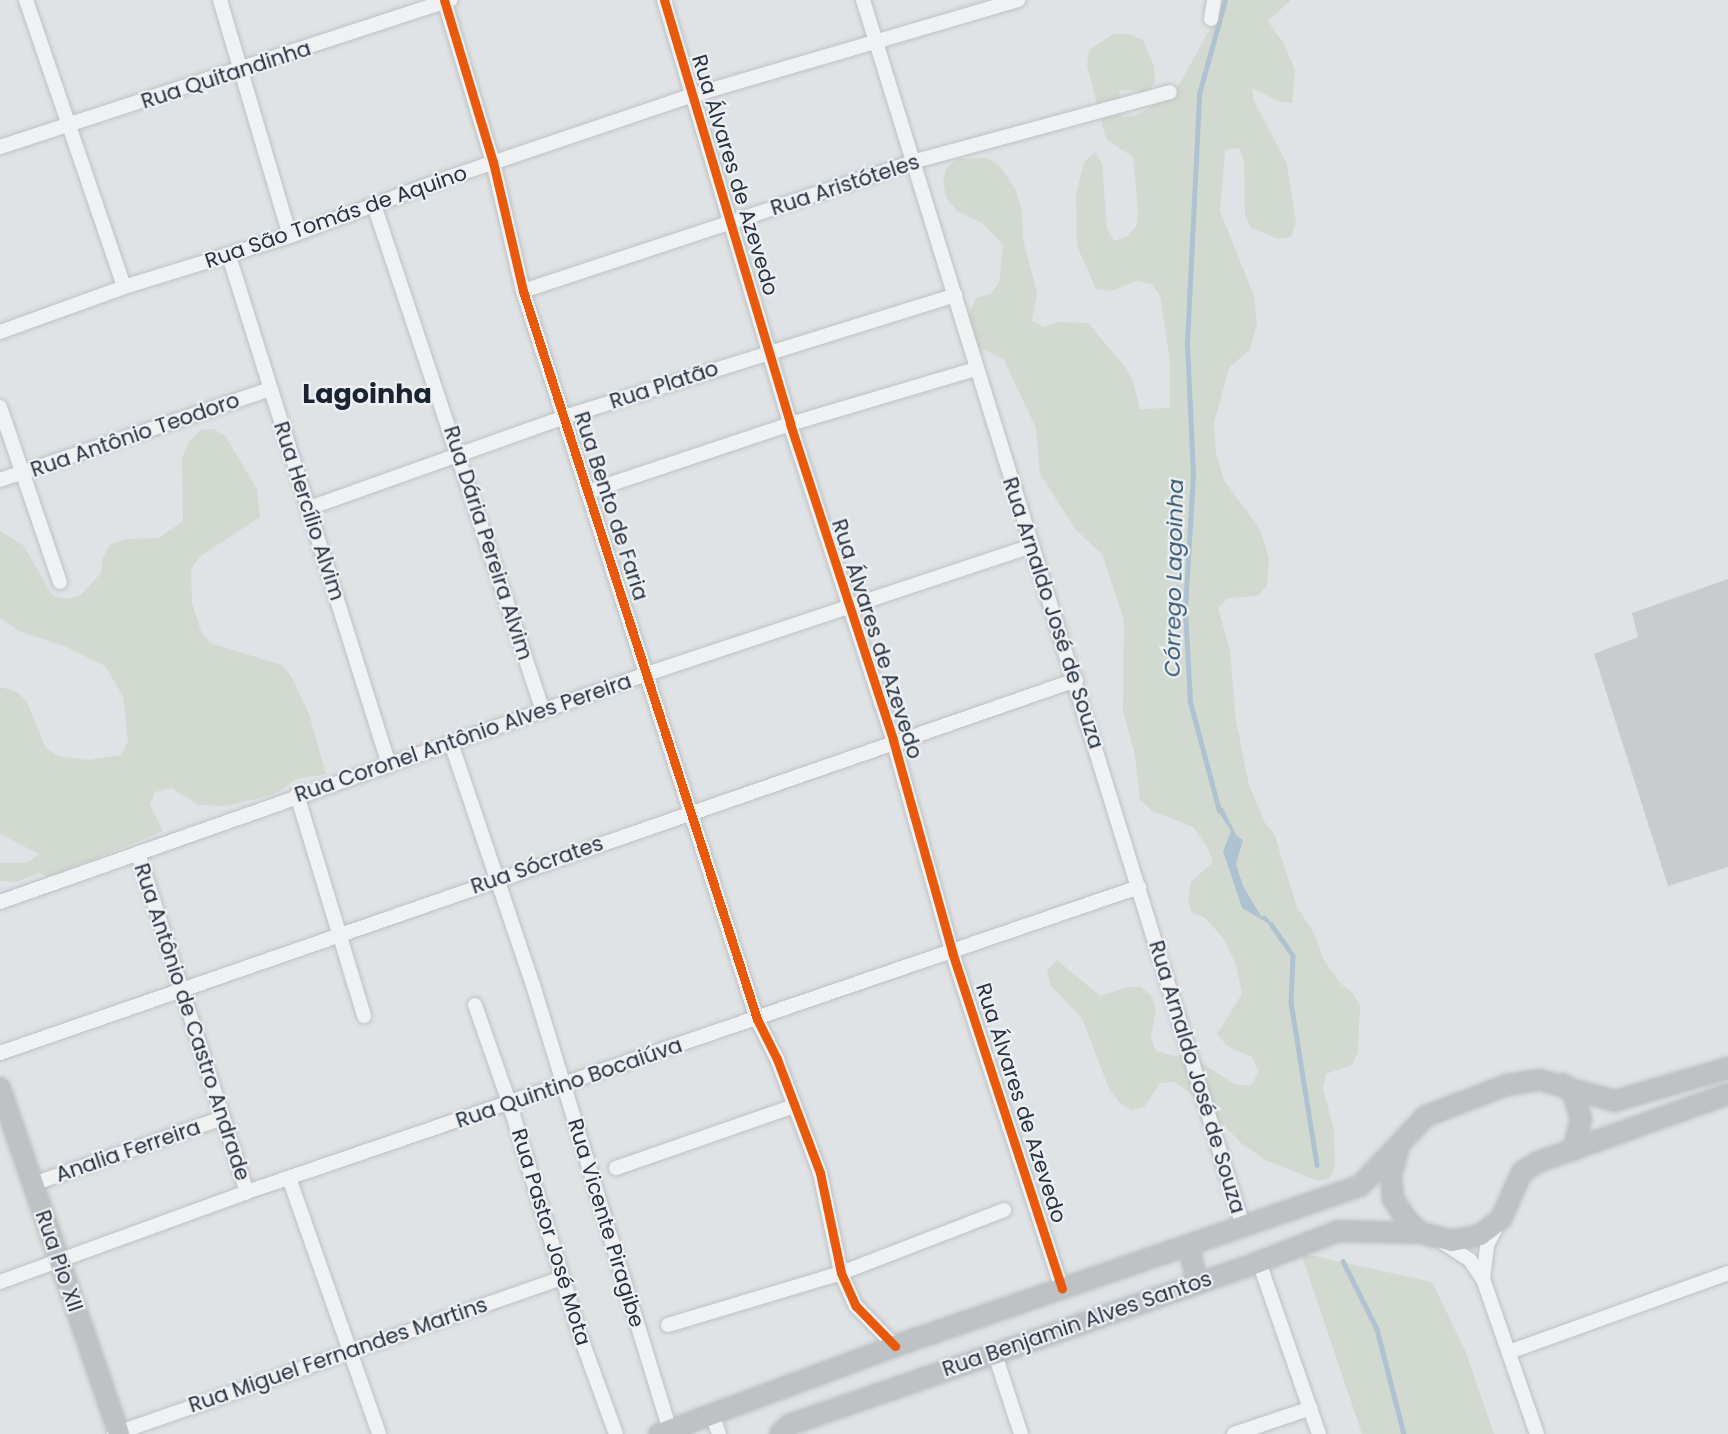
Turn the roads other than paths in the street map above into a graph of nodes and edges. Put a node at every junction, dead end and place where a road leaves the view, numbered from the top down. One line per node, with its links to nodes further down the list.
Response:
1 (26, 0): 13 (street)
2 (220, 0): 10 (street)
3 (664, 0): 12 (street, Rua Álvares de Azevedo)
4 (863, 0): 9 (street, Rua Arnaldo José de Souza)
5 (1017, 0): 9 (street, Rua São Tomás de Aquino)
6 (1214, 0): 8 (street)
7 (446, 1): 10 (street, Rua Quitandinha); 16 (street, Rua Bento de Faria)
8 (1211, 19)
9 (876, 43): 12 (street, Rua São Tomás de Aquino); 15 (street, Rua Arnaldo José de Souza)
10 (243, 70): 13 (street, Rua Quitandinha); 19 (street)
11 (1170, 93): 15 (street, Rua Aristóteles)
12 (690, 96): 16 (street, Rua São Tomás de Aquino); 18 (street, Rua Álvares de Azevedo)
13 (71, 126): 14 (street, Rua Quitandinha); 21 (street)
14 (0, 147)
15 (916, 161): 18 (street, Rua Aristóteles); 23 (street, Rua Arnaldo José de Souza)
16 (493, 162): 17 (street, Rua São Tomás de Aquino); 22 (street, Rua Bento de Faria)
17 (375, 205): 19 (street, Rua São Tomás de Aquino); 31 (street, Rua Dária Pereira Alvim)
18 (731, 223): 22 (street, Rua Aristóteles); 25 (street, Rua Álvares de Azevedo)
19 (290, 236): 20 (street, Rua São Tomás de Aquino)
20 (229, 256): 21 (street, Rua São Tomás de Aquino); 27 (street, Rua Hercílio Alvim)
21 (124, 287): 24 (street, Rua São Tomás de Aquino)
22 (523, 291): 29 (street, Rua Bento de Faria)
23 (955, 295): 25 (street, Rua Platão); 26 (street, Rua Arnaldo José de Souza)
24 (0, 332)
25 (770, 351): 29 (street, Rua Platão); 30 (street, Rua Álvares de Azevedo)
26 (976, 369): 30 (street); 36 (street, Rua Arnaldo José de Souza)
27 (270, 389): 32 (street, Rua Antônio Teodoro); 35 (street, Rua Hercílio Alvim)
28 (0, 407): 32 (street)
29 (564, 417): 31 (street, Rua Platão); 34 (street, Rua Bento de Faria)
30 (790, 424): 34 (street); 38 (street, Rua Álvares de Azevedo)
31 (460, 456): 35 (street, Rua Platão); 41 (street, Rua Dária Pereira Alvim)
32 (24, 473): 33 (street, Rua Antônio Teodoro); 37 (street)
33 (0, 480)
34 (586, 492): 39 (street, Rua Bento de Faria)
35 (309, 508): 44 (street, Rua Hercílio Alvim)
36 (1031, 546): 38 (street, Rua Coronel Antônio Alves Pereira); 40 (street, Rua Arnaldo José de Souza)
37 (60, 582)
38 (846, 606): 39 (street, Rua Coronel Antônio Alves Pereira); 42 (street, Rua Álvares de Azevedo)
39 (647, 674): 41 (street, Rua Coronel Antônio Alves Pereira); 46 (street, Rua Bento de Faria)
40 (1076, 680): 42 (street, Rua Sócrates); 49 (street, Rua Arnaldo José de Souza)
41 (543, 711): 43 (street, Rua Coronel Antônio Alves Pereira)
42 (893, 740): 46 (street, Rua Sócrates); 52 (street, Rua Álvares de Azevedo)
43 (451, 743): 44 (street, Rua Coronel Antônio Alves Pereira); 48 (street, Rua Vicente Piragibe)
44 (389, 765): 45 (street, Rua Coronel Antônio Alves Pereira)
45 (297, 795): 47 (street, Rua Coronel Antônio Alves Pereira); 51 (street)
46 (692, 811): 48 (street, Rua Sócrates); 56 (street, Rua Bento de Faria)
47 (138, 853): 50 (street, Rua Coronel Antônio Alves Pereira); 53 (street, Rua Antônio de Castro Andrade)
48 (498, 878): 51 (street, Rua Sócrates); 60 (street, Rua Vicente Piragibe)
49 (1139, 887): 52 (street, Rua Quintino Bocaiúva); 74 (street, Rua Arnaldo José de Souza)
50 (0, 902)
51 (338, 933): 53 (street, Rua Sócrates); 55 (street)
52 (952, 952): 56 (street, Rua Quintino Bocaiúva); 85 (street, Rua Álvares de Azevedo)
53 (183, 988): 57 (street, Rua Sócrates); 65 (street, Rua Antônio de Castro Andrade)
54 (475, 1005): 63 (street, Rua Pastor José Mota)
55 (364, 1016)
56 (757, 1019): 60 (street, Rua Quintino Bocaiúva); 64 (street, Rua Bento de Faria)
57 (0, 1053)
58 (1728, 1068): 59 (main road, Rua Benjamin Alves Santos)
59 (1563, 1084): 66 (main road, Rua Benjamin Alves Santos); 67 (main road)
60 (565, 1086): 63 (street, Rua Quintino Bocaiúva); 94 (street, Rua Vicente Piragibe)
61 (0, 1088): 70 (main road, Rua Pio XII)
62 (1728, 1094): 67 (main road)
63 (510, 1105): 69 (street, Rua Quintino Bocaiúva); 81 (street, Rua Pastor José Mota)
64 (794, 1106): 68 (street); 79 (street, Rua Bento de Faria)
65 (223, 1118): 70 (street, Analia Ferreira); 71 (street, Rua Antônio de Castro Andrade)
66 (1402, 1137): 74 (main road, Rua Benjamin Alves Santos); 75 (main road)
67 (1573, 1150): 73 (main road)
68 (616, 1168)
69 (289, 1178): 71 (street, Rua Quintino Bocaiúva); 88 (street)
70 (33, 1184): 77 (main road, Rua Pio XII)
71 (247, 1192): 77 (street, Rua Quintino Bocaiúva)
72 (1004, 1210): 79 (street)
73 (1501, 1219): 75 (main road); 82 (street)
74 (1243, 1226): 76 (main road, Rua Benjamin Alves Santos)
75 (1421, 1233): 78 (main road, Rua Benjamin Alves Santos); 82 (street)
76 (1189, 1245): 84 (main road); 85 (main road, Rua Benjamin Alves Santos)
77 (59, 1262): 83 (street, Rua Quintino Bocaiúva); 95 (main road, Rua Pio XII)
78 (1259, 1262): 84 (main road, Rua Benjamin Alves Santos); 91 (street)
79 (841, 1273): 86 (street); 87 (street, Rua Bento de Faria)
80 (1728, 1273): 90 (street)
81 (563, 1278): 88 (street, Rua Miguel Fernandes Martins); 97 (street, Rua Pastor José Mota)
82 (1483, 1279): 90 (street)
83 (0, 1282)
84 (1197, 1282): 89 (main road, Rua Benjamin Alves Santos)
85 (1062, 1288): 87 (main road, Rua Benjamin Alves Santos)
86 (668, 1325)
87 (895, 1346): 92 (main road, Rua Benjamin Alves Santos)
88 (350, 1351): 95 (street, Rua Miguel Fernandes Martins); 96 (street)
89 (994, 1351): 93 (main road, Rua Benjamin Alves Santos); 99 (street)
90 (1509, 1352): 102 (street)
91 (1311, 1408): 100 (street); 101 (street)
92 (711, 1412): 94 (main road, Rua Benjamin Alves Santos); 98 (street)
93 (784, 1430)
94 (664, 1432)
95 (117, 1434)
96 (379, 1434)
97 (616, 1434)
98 (719, 1434)
99 (1021, 1434)
100 (1234, 1434)
101 (1319, 1434)
102 (1537, 1434)

